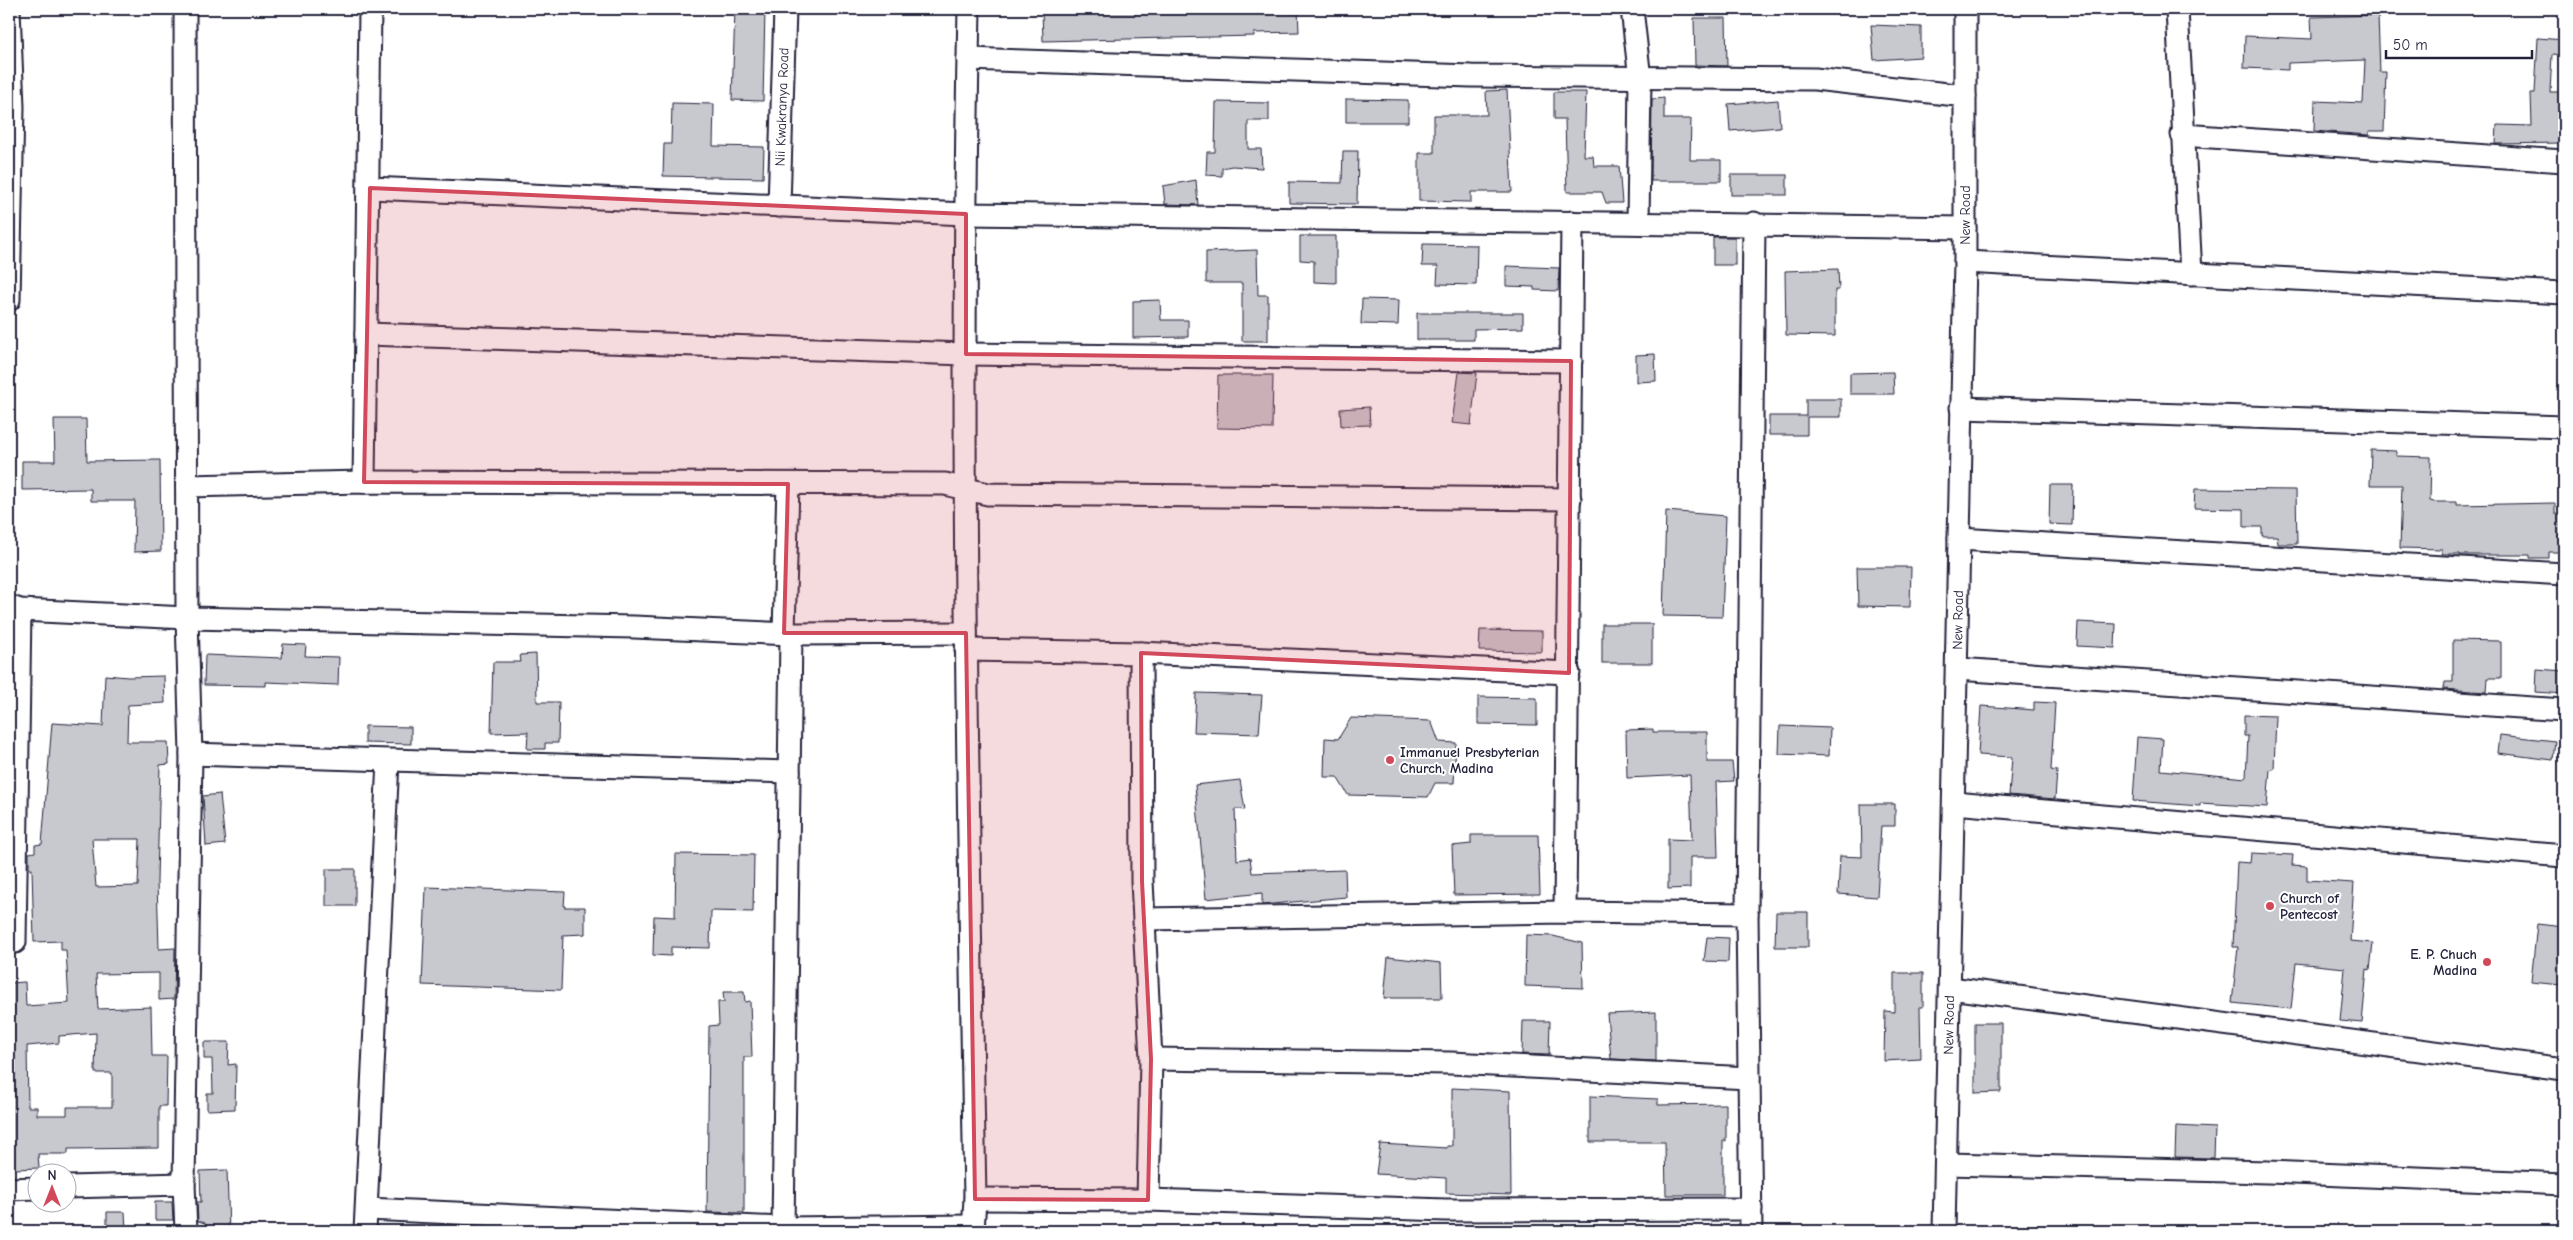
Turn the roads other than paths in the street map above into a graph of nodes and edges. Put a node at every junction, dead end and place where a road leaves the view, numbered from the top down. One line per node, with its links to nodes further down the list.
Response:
1 (9, 9): 24 (street)
2 (185, 9): 32 (street)
3 (370, 9): 14 (street)
4 (784, 9): 15 (street, Nii Kwakranya Road)
5 (969, 9): 9 (street)
6 (1632, 9): 10 (street)
7 (1965, 9): 11 (street, New Road)
8 (2177, 9): 12 (street)
9 (968, 59): 10 (street); 16 (street)
10 (1640, 79): 11 (street); 18 (street)
11 (1965, 96): 20 (street, New Road)
12 (2182, 135): 13 (street); 22 (street)
13 (2564, 161)
14 (370, 188): 15 (street); 25 (street)
15 (779, 206): 16 (street)
16 (966, 214): 17 (street); 26 (street)
17 (1572, 222): 18 (street); 27 (street)
18 (1638, 222): 19 (street)
19 (1754, 223): 20 (street); 51 (street)
20 (1965, 228): 21 (street, New Road)
21 (1965, 262): 22 (street); 28 (street, New Road)
22 (2191, 274): 23 (street)
23 (2564, 293)
24 (9, 300)
25 (366, 334): 26 (street); 30 (street)
26 (966, 354): 27 (street); 33 (street)
27 (1571, 361): 34 (street)
28 (1961, 408): 29 (street); 35 (street, New Road)
29 (2564, 427)
30 (364, 482): 31 (street); 32 (street)
31 (788, 484): 33 (street); 39 (street)
32 (187, 486): 38 (street)
33 (966, 488): 34 (street); 40 (street)
34 (1570, 499): 43 (street)
35 (1959, 539): 36 (street); 42 (street, New Road)
36 (2564, 574)
37 (14, 608): 38 (street); 53 (street)
38 (187, 618): 39 (street); 45 (street)
39 (787, 633): 40 (street); 47 (street)
40 (966, 642): 41 (street); 64 (street)
41 (1142, 652): 43 (street); 52 (street)
42 (1957, 669): 44 (street); 48 (street, New Road)
43 (1569, 673): 50 (street)
44 (2564, 710)
45 (191, 754): 46 (street); 59 (street)
46 (388, 761): 47 (street); 66 (street)
47 (789, 772): 68 (street)
48 (1954, 803): 49 (street); 54 (street, New Road)
49 (2564, 856)
50 (1565, 912): 51 (street); 52 (street)
51 (1748, 914): 57 (street)
52 (1145, 919): 55 (street)
53 (9, 942)
54 (1950, 988): 56 (street); 58 (street, New Road)
55 (1151, 1059): 57 (street); 65 (street)
56 (2564, 1069)
57 (1749, 1078): 67 (street)
58 (1946, 1164): 60 (street); 73 (street, New Road)
59 (184, 1184): 61 (street); 70 (street)
60 (2564, 1184)
61 (78, 1187)
62 (28, 1188): 63 (street)
63 (9, 1189)
64 (975, 1199): 65 (street); 69 (street)
65 (1148, 1200): 67 (street)
66 (367, 1209): 68 (street); 71 (street)
67 (1751, 1209): 72 (street)
68 (783, 1228): 69 (street)
69 (973, 1229)
70 (186, 1231)
71 (366, 1231)
72 (1751, 1231)
73 (1944, 1231)

